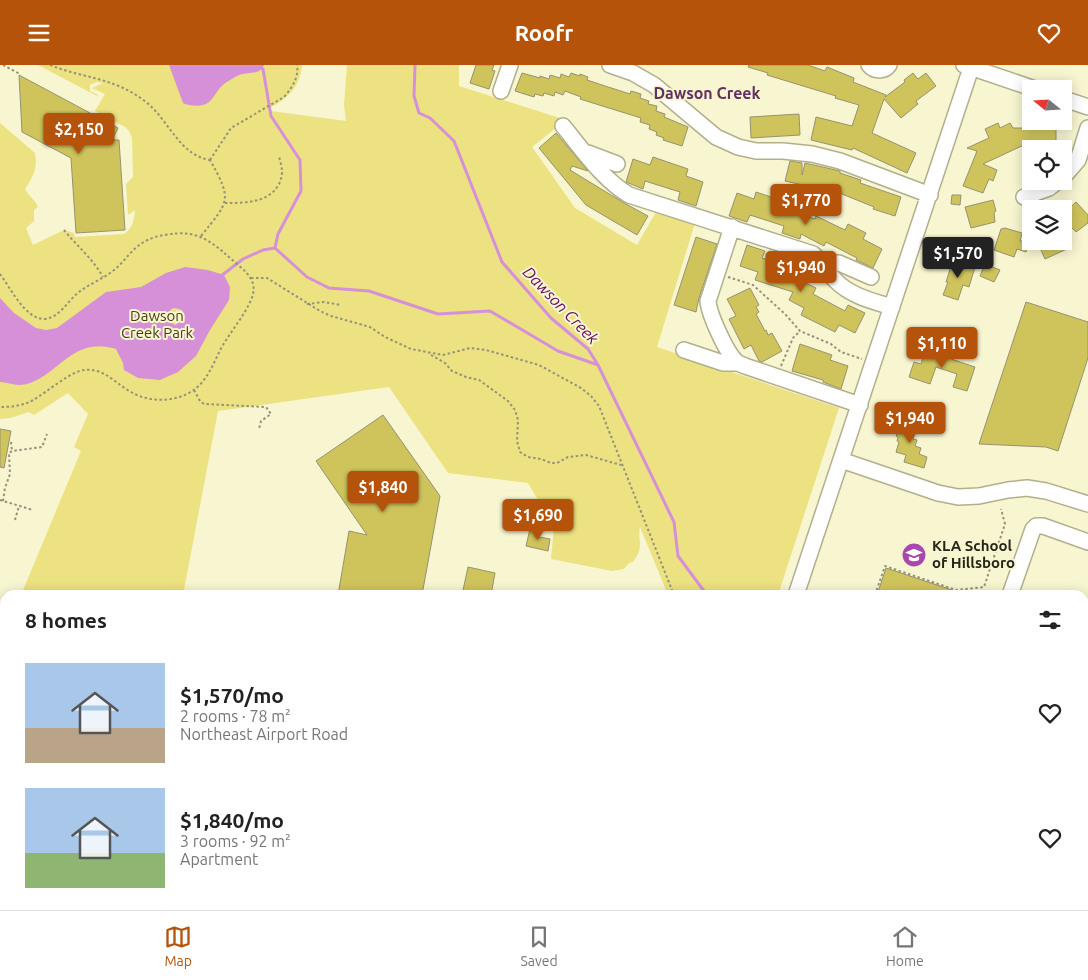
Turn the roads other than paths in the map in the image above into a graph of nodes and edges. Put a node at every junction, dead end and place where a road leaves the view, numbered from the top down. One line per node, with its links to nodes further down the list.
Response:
1 (510, 65): 7 (street)
2 (610, 65): 16 (street)
3 (869, 65): 4 (street)
4 (889, 65)
5 (969, 66): 6 (street); 16 (street)
6 (1022, 85)
7 (501, 91)
8 (1072, 102): 9 (street)
9 (1088, 107)
10 (563, 126): 12 (street)
11 (1088, 127): 13 (street)
12 (586, 153): 14 (street); 14 (street)
13 (1072, 167)
14 (604, 174): 18 (street)
15 (1043, 190): 17 (street)
16 (930, 195): 21 (street)
17 (1024, 197)
18 (732, 227): 19 (street); 23 (street)
19 (826, 268): 20 (street); 21 (street)
20 (871, 277)
21 (892, 307): 24 (street)
22 (684, 350): 23 (street)
23 (738, 363): 24 (street)
24 (860, 405): 25 (street)
25 (841, 461): 26 (street); 28 (street)
26 (1088, 504)
27 (1088, 542): 29 (street)
28 (798, 590)
29 (1012, 590)

